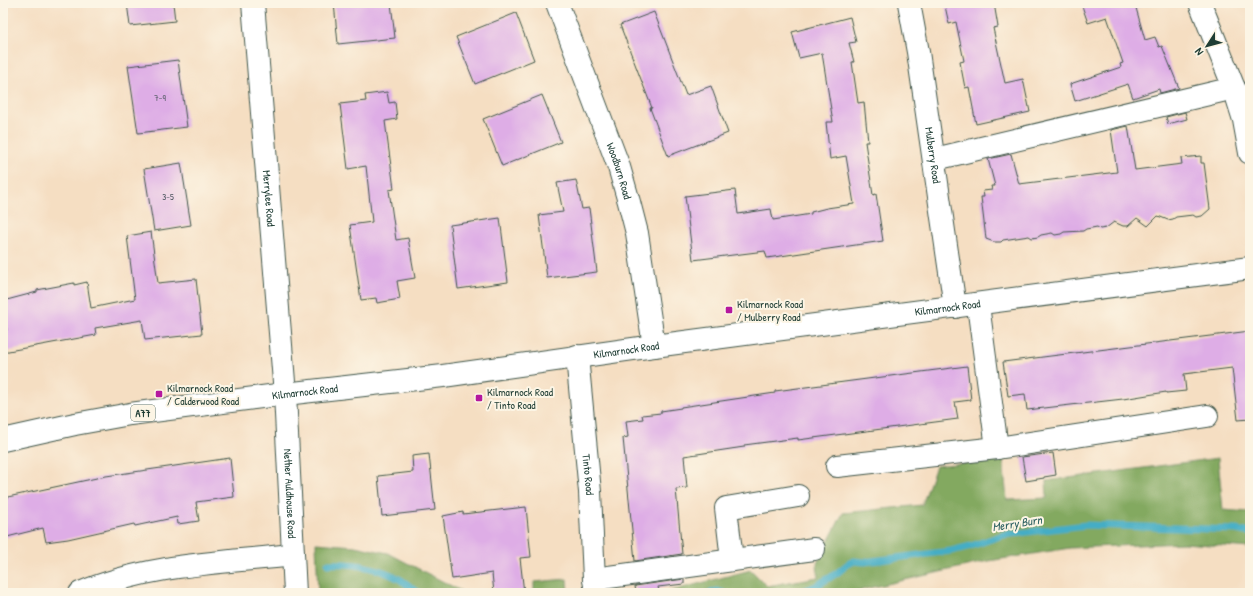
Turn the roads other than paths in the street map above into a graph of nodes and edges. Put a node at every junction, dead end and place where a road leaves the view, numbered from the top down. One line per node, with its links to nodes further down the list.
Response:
1 (253, 3): 14 (main road, Merrylee Road)
2 (557, 3): 12 (main road, Woodburn Road)
3 (909, 3): 8 (main road, Mulberry Road)
4 (1200, 3): 5 (main road)
5 (1234, 88): 6 (main road); 8 (main road)
6 (1247, 120): 7 (main road)
7 (1250, 153)
8 (934, 159): 11 (main road, Mulberry Road)
9 (1250, 268): 10 (main road, Kilmarnock Road / A77)
10 (978, 305): 11 (main road, Kilmarnock Road / A77); 17 (main road)
11 (955, 307): 12 (main road, Kilmarnock Road / A77)
12 (654, 346): 13 (main road, Kilmarnock Road / A77)
13 (577, 356): 14 (main road, Kilmarnock Road / A77); 23 (main road, Tinto Road)
14 (285, 394): 16 (main road, Kilmarnock Road / A77); 21 (main road, Nether Auldhouse Road)
15 (1208, 416): 17 (main road)
16 (3, 440)
17 (997, 448): 18 (main road)
18 (837, 466)
19 (798, 496): 22 (main road)
20 (814, 549): 22 (main road)
21 (293, 555): 24 (main road); 25 (main road, Nether Auldhouse Road)
22 (732, 560): 23 (main road)
23 (595, 586)
24 (80, 593)
25 (295, 593)

